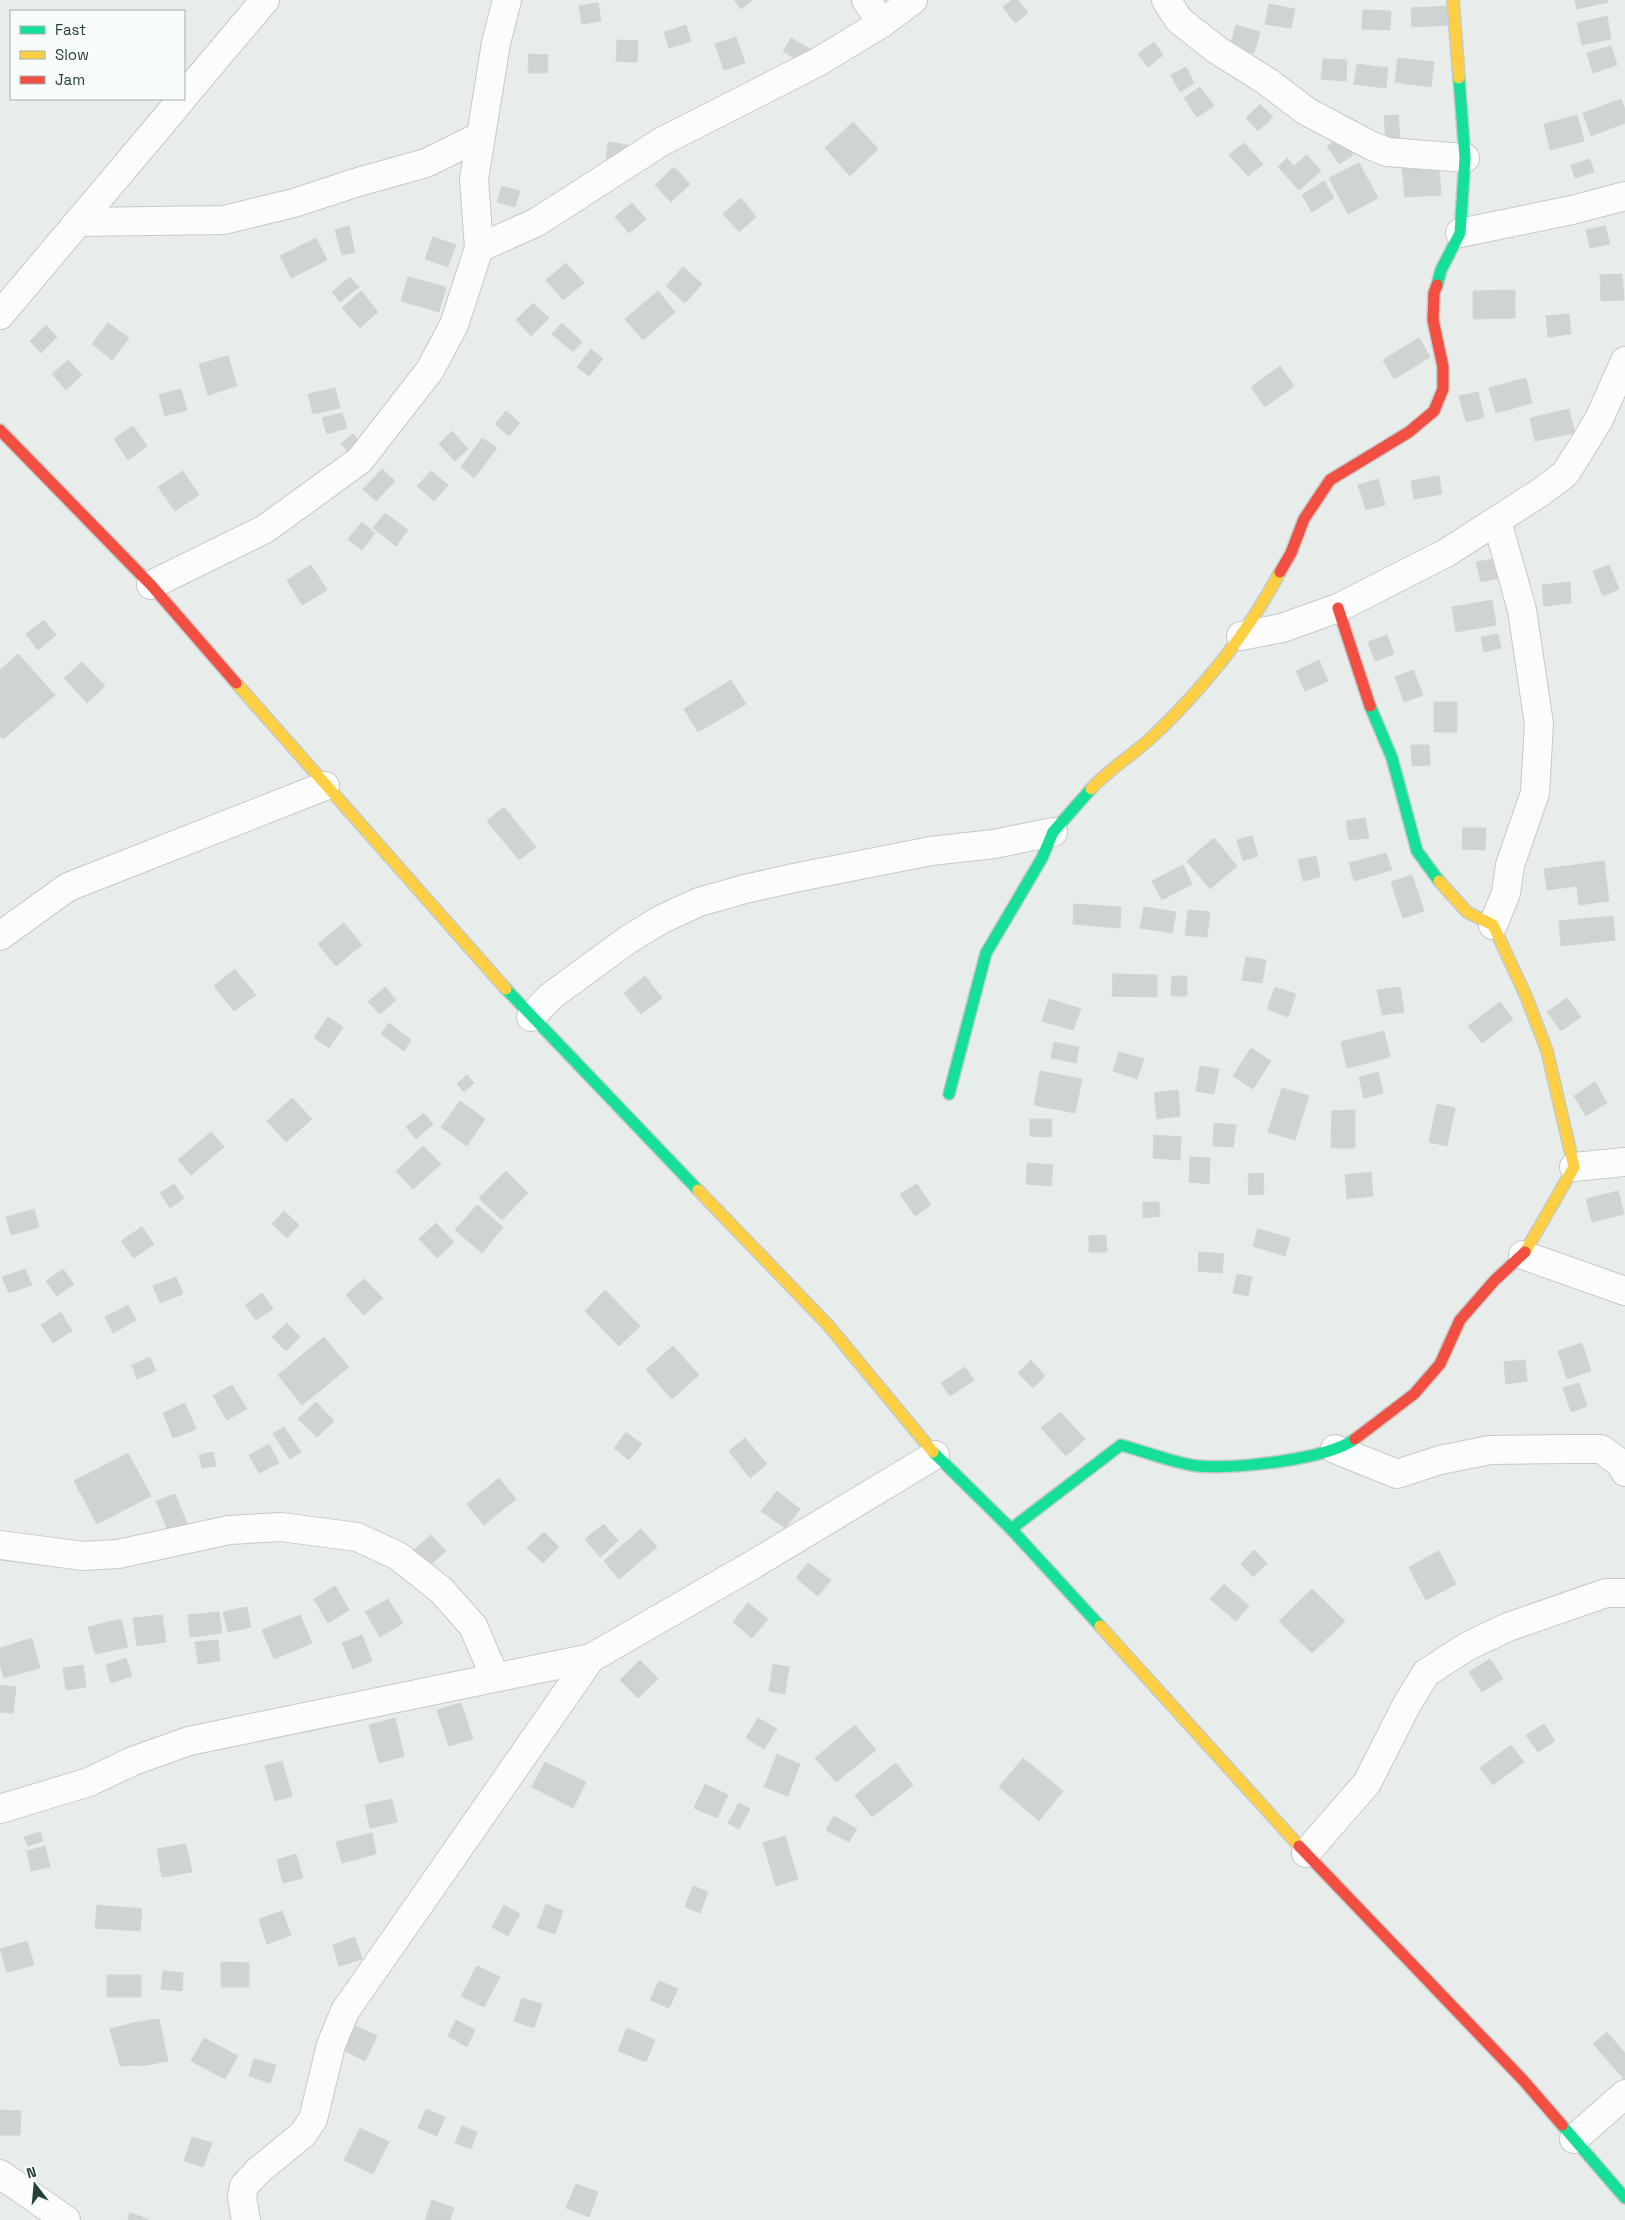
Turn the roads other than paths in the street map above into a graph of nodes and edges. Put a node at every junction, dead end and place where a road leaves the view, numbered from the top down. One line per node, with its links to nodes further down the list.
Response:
1 (265, 0): 8 (street)
2 (507, 0): 10 (street)
3 (866, 0): 7 (street)
4 (912, 0): 7 (street)
5 (1166, 0): 11 (street)
6 (1453, 0): 11 (street)
7 (882, 24): 15 (street)
8 (185, 96)
9 (181, 100): 13 (street)
10 (481, 136): 13 (street); 15 (street)
11 (1465, 158): 14 (street)
12 (1625, 196): 14 (street)
13 (78, 222): 16 (street)
14 (1460, 233): 22 (street)
15 (479, 248): 20 (street)
16 (0, 315)
17 (1625, 361): 19 (street)
18 (0, 430): 20 (street)
19 (1497, 521): 21 (street); 25 (street)
20 (152, 585): 23 (street)
21 (1338, 608): 22 (street); 25 (street)
22 (1242, 636): 24 (street)
23 (325, 786): 26 (street); 27 (street)
24 (1053, 832): 27 (street); 28 (street)
25 (1493, 925): 30 (street)
26 (0, 936)
27 (531, 1017): 34 (street)
28 (949, 1094)
29 (1625, 1162): 30 (street)
30 (1574, 1167): 31 (street)
31 (1523, 1255): 32 (street); 33 (street)
32 (1625, 1291)
33 (1335, 1448): 35 (street); 36 (street)
34 (935, 1455): 36 (street); 39 (street)
35 (1625, 1472)
36 (1011, 1530): 42 (street)
37 (0, 1545): 40 (street)
38 (1625, 1593): 42 (street)
39 (591, 1658): 40 (street); 48 (street)
40 (495, 1677): 41 (street)
41 (0, 1809)
42 (1306, 1853): 44 (street)
43 (1625, 2094): 44 (street)
44 (1574, 2139): 46 (street)
45 (0, 2174): 47 (street)
46 (1625, 2198)
47 (66, 2220)
48 (246, 2220)

